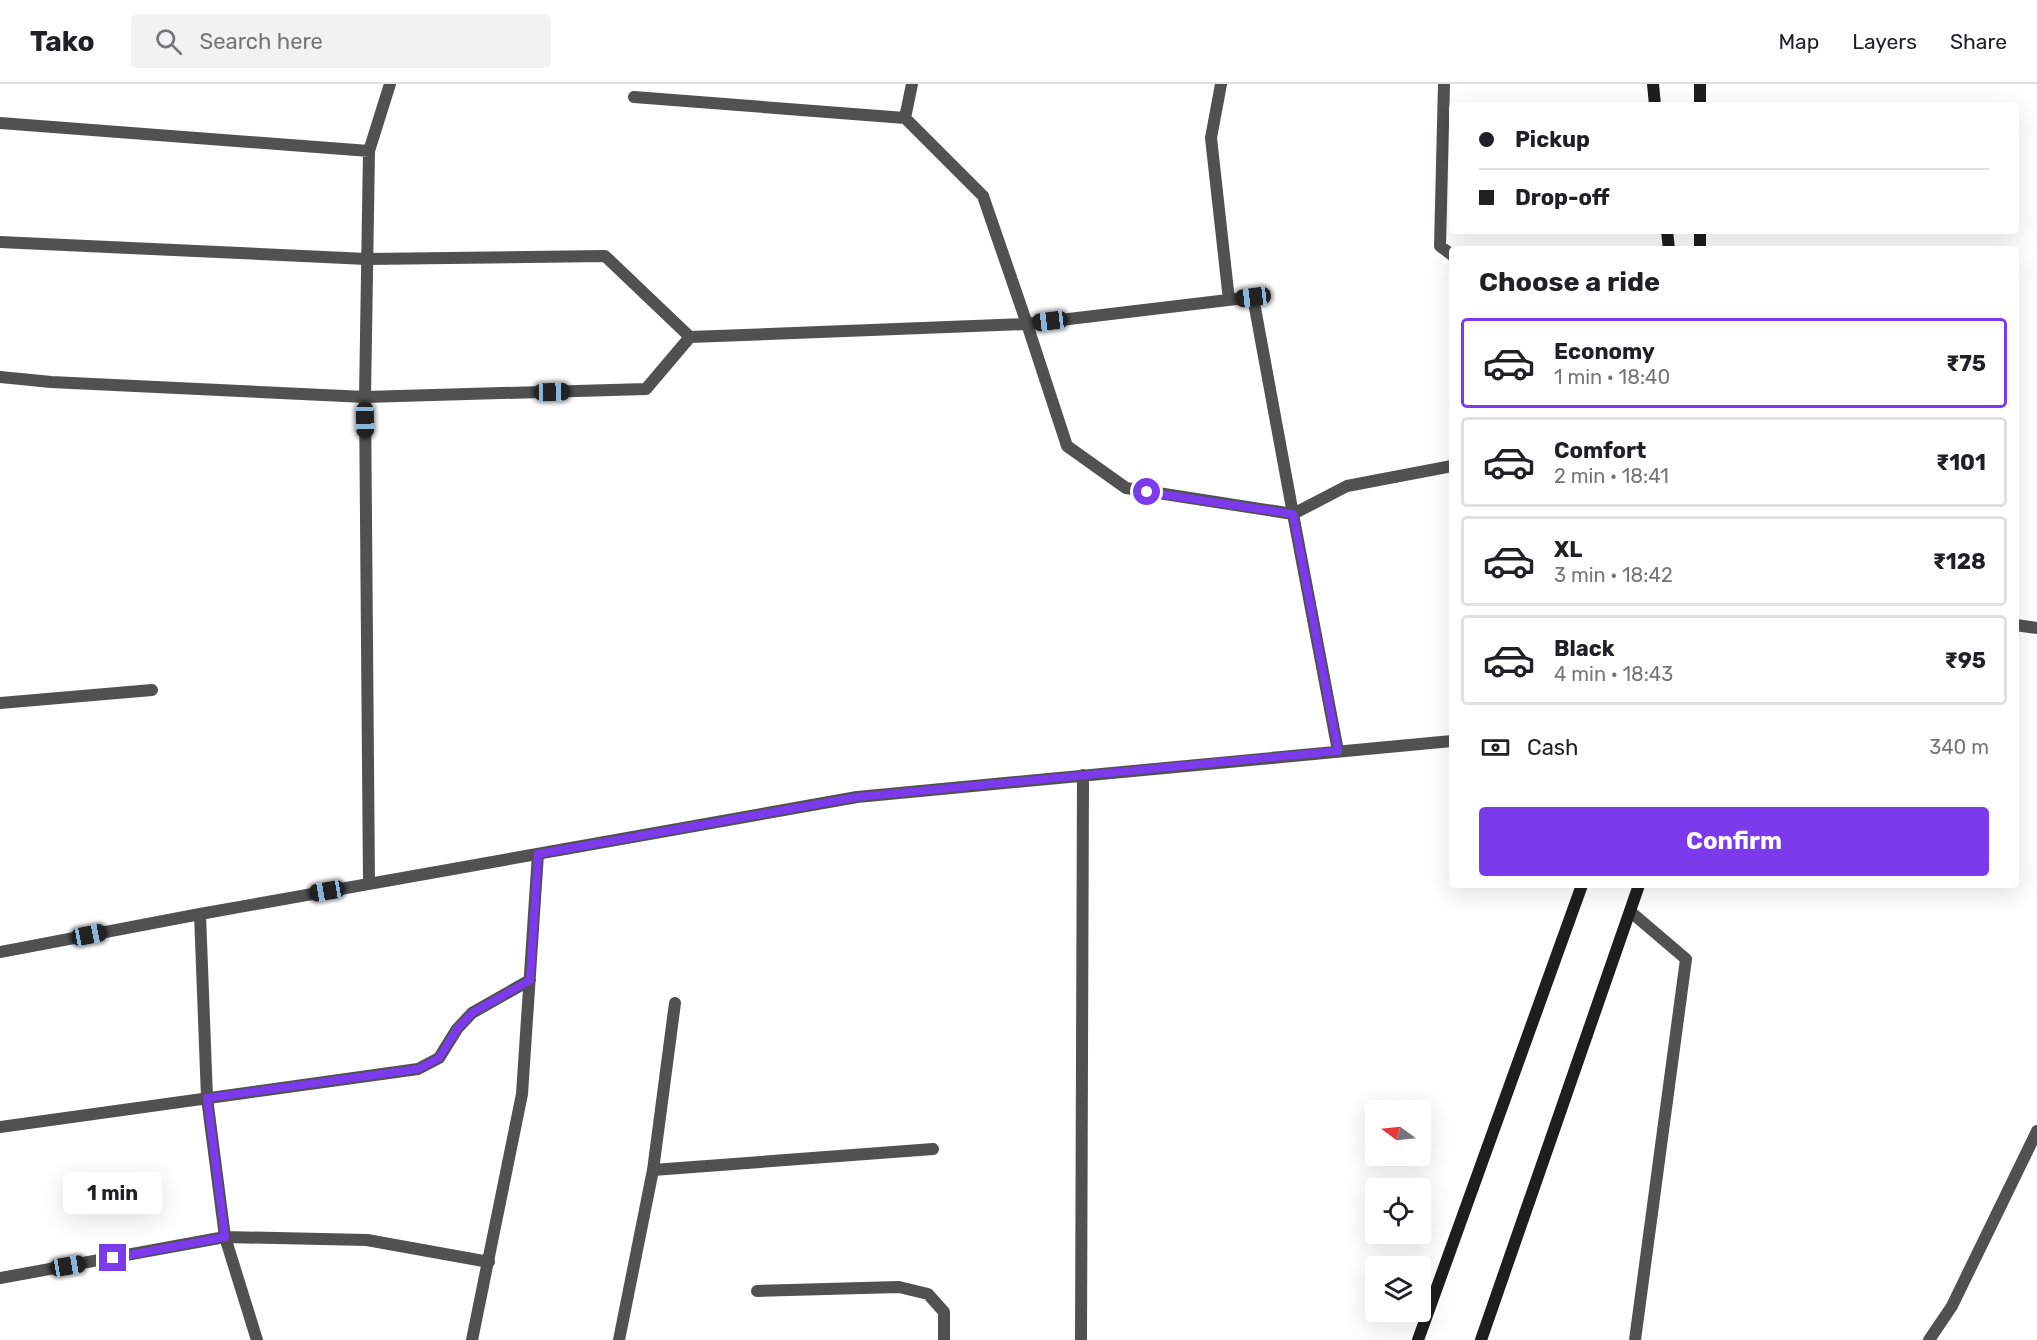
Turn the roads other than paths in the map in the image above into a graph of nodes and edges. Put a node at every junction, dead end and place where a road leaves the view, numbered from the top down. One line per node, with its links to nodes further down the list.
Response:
1 (390, 84): 12 (street)
2 (912, 84): 10 (street)
3 (1221, 84): 16 (street)
4 (1444, 84): 14 (street)
5 (1653, 84): 8 (street)
6 (1700, 84): 9 (street)
7 (633, 97): 10 (street)
8 (1655, 102)
9 (1700, 102)
10 (905, 118): 17 (street)
11 (0, 123): 12 (street)
12 (369, 151): 15 (street)
13 (0, 242): 15 (street)
14 (1449, 253)
15 (368, 259): 18 (street); 20 (street)
16 (1229, 300): 17 (street); 22 (street)
17 (1028, 324): 18 (street); 22 (street)
18 (690, 337): 20 (street)
19 (0, 377): 20 (street)
20 (365, 397): 31 (street)
21 (1449, 467): 22 (street)
22 (1293, 514): 28 (street)
23 (2019, 625): 24 (street)
24 (2037, 628)
25 (152, 690): 26 (street)
26 (0, 703)
27 (1449, 741): 28 (street)
28 (1338, 751): 29 (street)
29 (1083, 775): 30 (street); 52 (street)
30 (538, 854): 31 (street); 37 (street)
31 (369, 884): 35 (street)
32 (1581, 888): 53 (street)
33 (1638, 888): 34 (street)
34 (1632, 913): 54 (street); 55 (street)
35 (200, 914): 36 (street); 39 (street)
36 (0, 952)
37 (530, 980): 39 (street); 45 (street)
38 (675, 1004): 43 (street)
39 (207, 1098): 40 (street); 44 (street)
40 (0, 1127)
41 (2037, 1131): 56 (street)
42 (933, 1149): 43 (street)
43 (652, 1170): 50 (street)
44 (225, 1237): 45 (street); 46 (street); 48 (street)
45 (489, 1262): 49 (street)
46 (0, 1278)
47 (757, 1291): 51 (street)
48 (257, 1340)
49 (472, 1340)
50 (620, 1340)
51 (944, 1340)
52 (1081, 1340)
53 (1418, 1340)
54 (1481, 1340)
55 (1635, 1340)
56 (1929, 1340)

